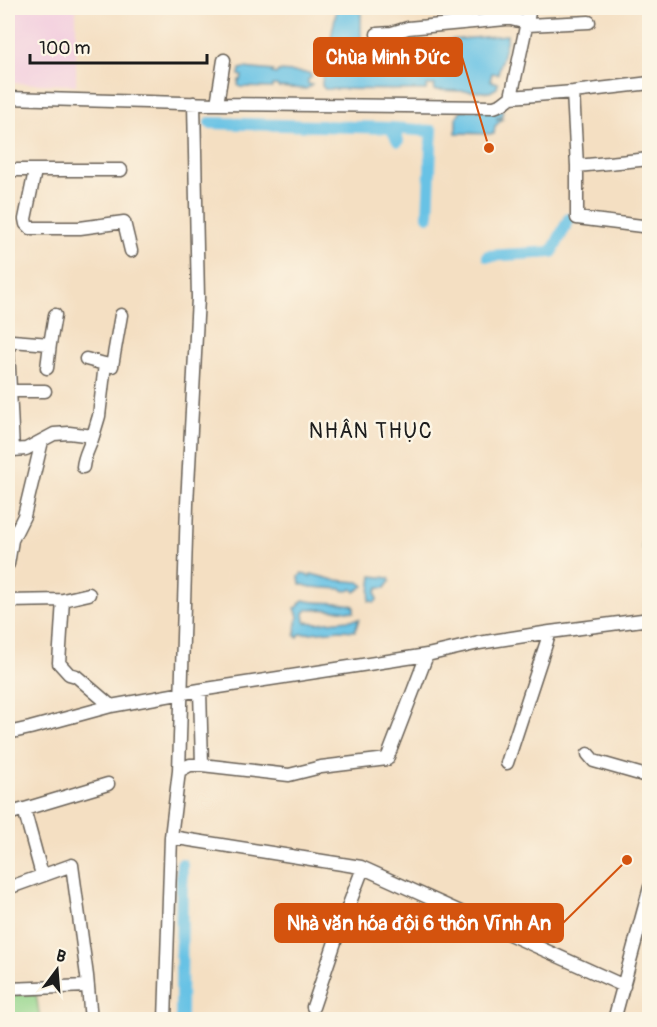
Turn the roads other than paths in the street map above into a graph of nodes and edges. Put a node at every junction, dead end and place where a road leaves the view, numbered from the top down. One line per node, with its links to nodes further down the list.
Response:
1 (530, 8): 3 (street)
2 (589, 22): 3 (street)
3 (527, 24): 4 (street); 8 (street)
4 (377, 34)
5 (224, 60): 11 (street)
6 (650, 83): 7 (street)
7 (573, 92): 8 (street); 13 (street)
8 (512, 97): 11 (street)
9 (8, 98): 10 (street)
10 (194, 103): 11 (street); 39 (street)
11 (217, 104)
12 (650, 159): 13 (street)
13 (577, 166): 17 (street)
14 (8, 170): 16 (street)
15 (121, 170): 16 (street)
16 (35, 171): 18 (street)
17 (650, 227)
18 (131, 251)
19 (55, 315): 21 (street)
20 (121, 315): 23 (street)
21 (50, 344): 24 (street); 25 (street)
22 (86, 359): 23 (street)
23 (105, 364): 27 (street)
24 (47, 368)
25 (9, 391): 26 (street); 29 (street)
26 (45, 392)
27 (93, 436): 28 (street); 30 (street)
28 (42, 441): 29 (street); 31 (street)
29 (10, 449)
30 (83, 467)
31 (8, 564)
32 (89, 594): 33 (street)
33 (63, 600): 34 (street); 40 (street)
34 (8, 601)
35 (650, 620): 36 (street)
36 (550, 632): 37 (street); 43 (street)
37 (427, 655): 38 (street); 44 (street)
38 (200, 690): 39 (street); 44 (street)
39 (182, 694): 40 (street); 45 (street)
40 (111, 706): 41 (street)
41 (8, 733)
42 (588, 754): 46 (street)
43 (507, 764)
44 (202, 765): 45 (street)
45 (179, 771): 50 (street)
46 (650, 777)
47 (108, 784): 48 (street)
48 (24, 809): 49 (street); 52 (street)
49 (8, 814)
50 (171, 837): 51 (street); 60 (street)
51 (363, 868): 55 (street); 58 (street)
52 (42, 875): 53 (street); 56 (street)
53 (8, 888)
54 (649, 891): 55 (street)
55 (624, 986): 61 (street)
56 (88, 987): 57 (street); 59 (street)
57 (8, 989)
58 (312, 1006)
59 (91, 1020)
60 (165, 1020)
61 (614, 1020)

